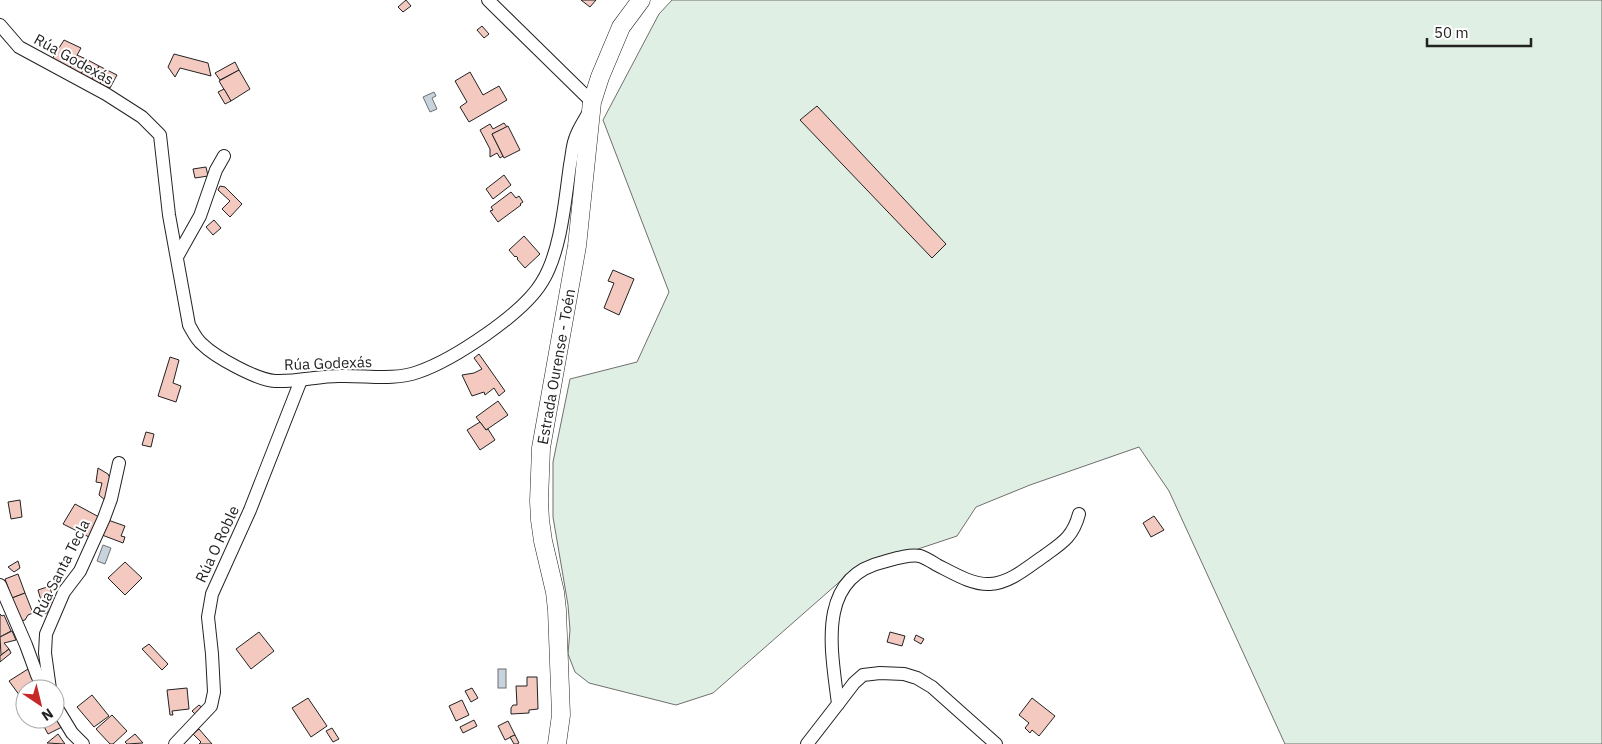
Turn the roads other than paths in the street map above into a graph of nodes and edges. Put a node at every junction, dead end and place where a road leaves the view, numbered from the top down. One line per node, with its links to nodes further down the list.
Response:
1 (488, 0): 4 (street)
2 (641, 0): 4 (street, Estrada Ourense - Toén)
3 (0, 25): 6 (street, Rúa Godexás)
4 (592, 105): 7 (street, Rúa Godexás); 18 (street, Estrada Ourense - Toén)
5 (224, 156): 6 (street)
6 (177, 257): 7 (street, Rúa Godexás)
7 (301, 380): 17 (street, Rúa O Roble)
8 (119, 463): 13 (street, Rúa Santa Tecla)
9 (1079, 514): 14 (street)
10 (0, 585): 11 (street)
11 (3, 603): 12 (street)
12 (39, 679)
13 (48, 679)
14 (838, 704): 19 (street); 20 (street)
15 (65, 721): 16 (street)
16 (83, 744)
17 (175, 744)
18 (557, 744)
19 (807, 744)
20 (996, 744)

